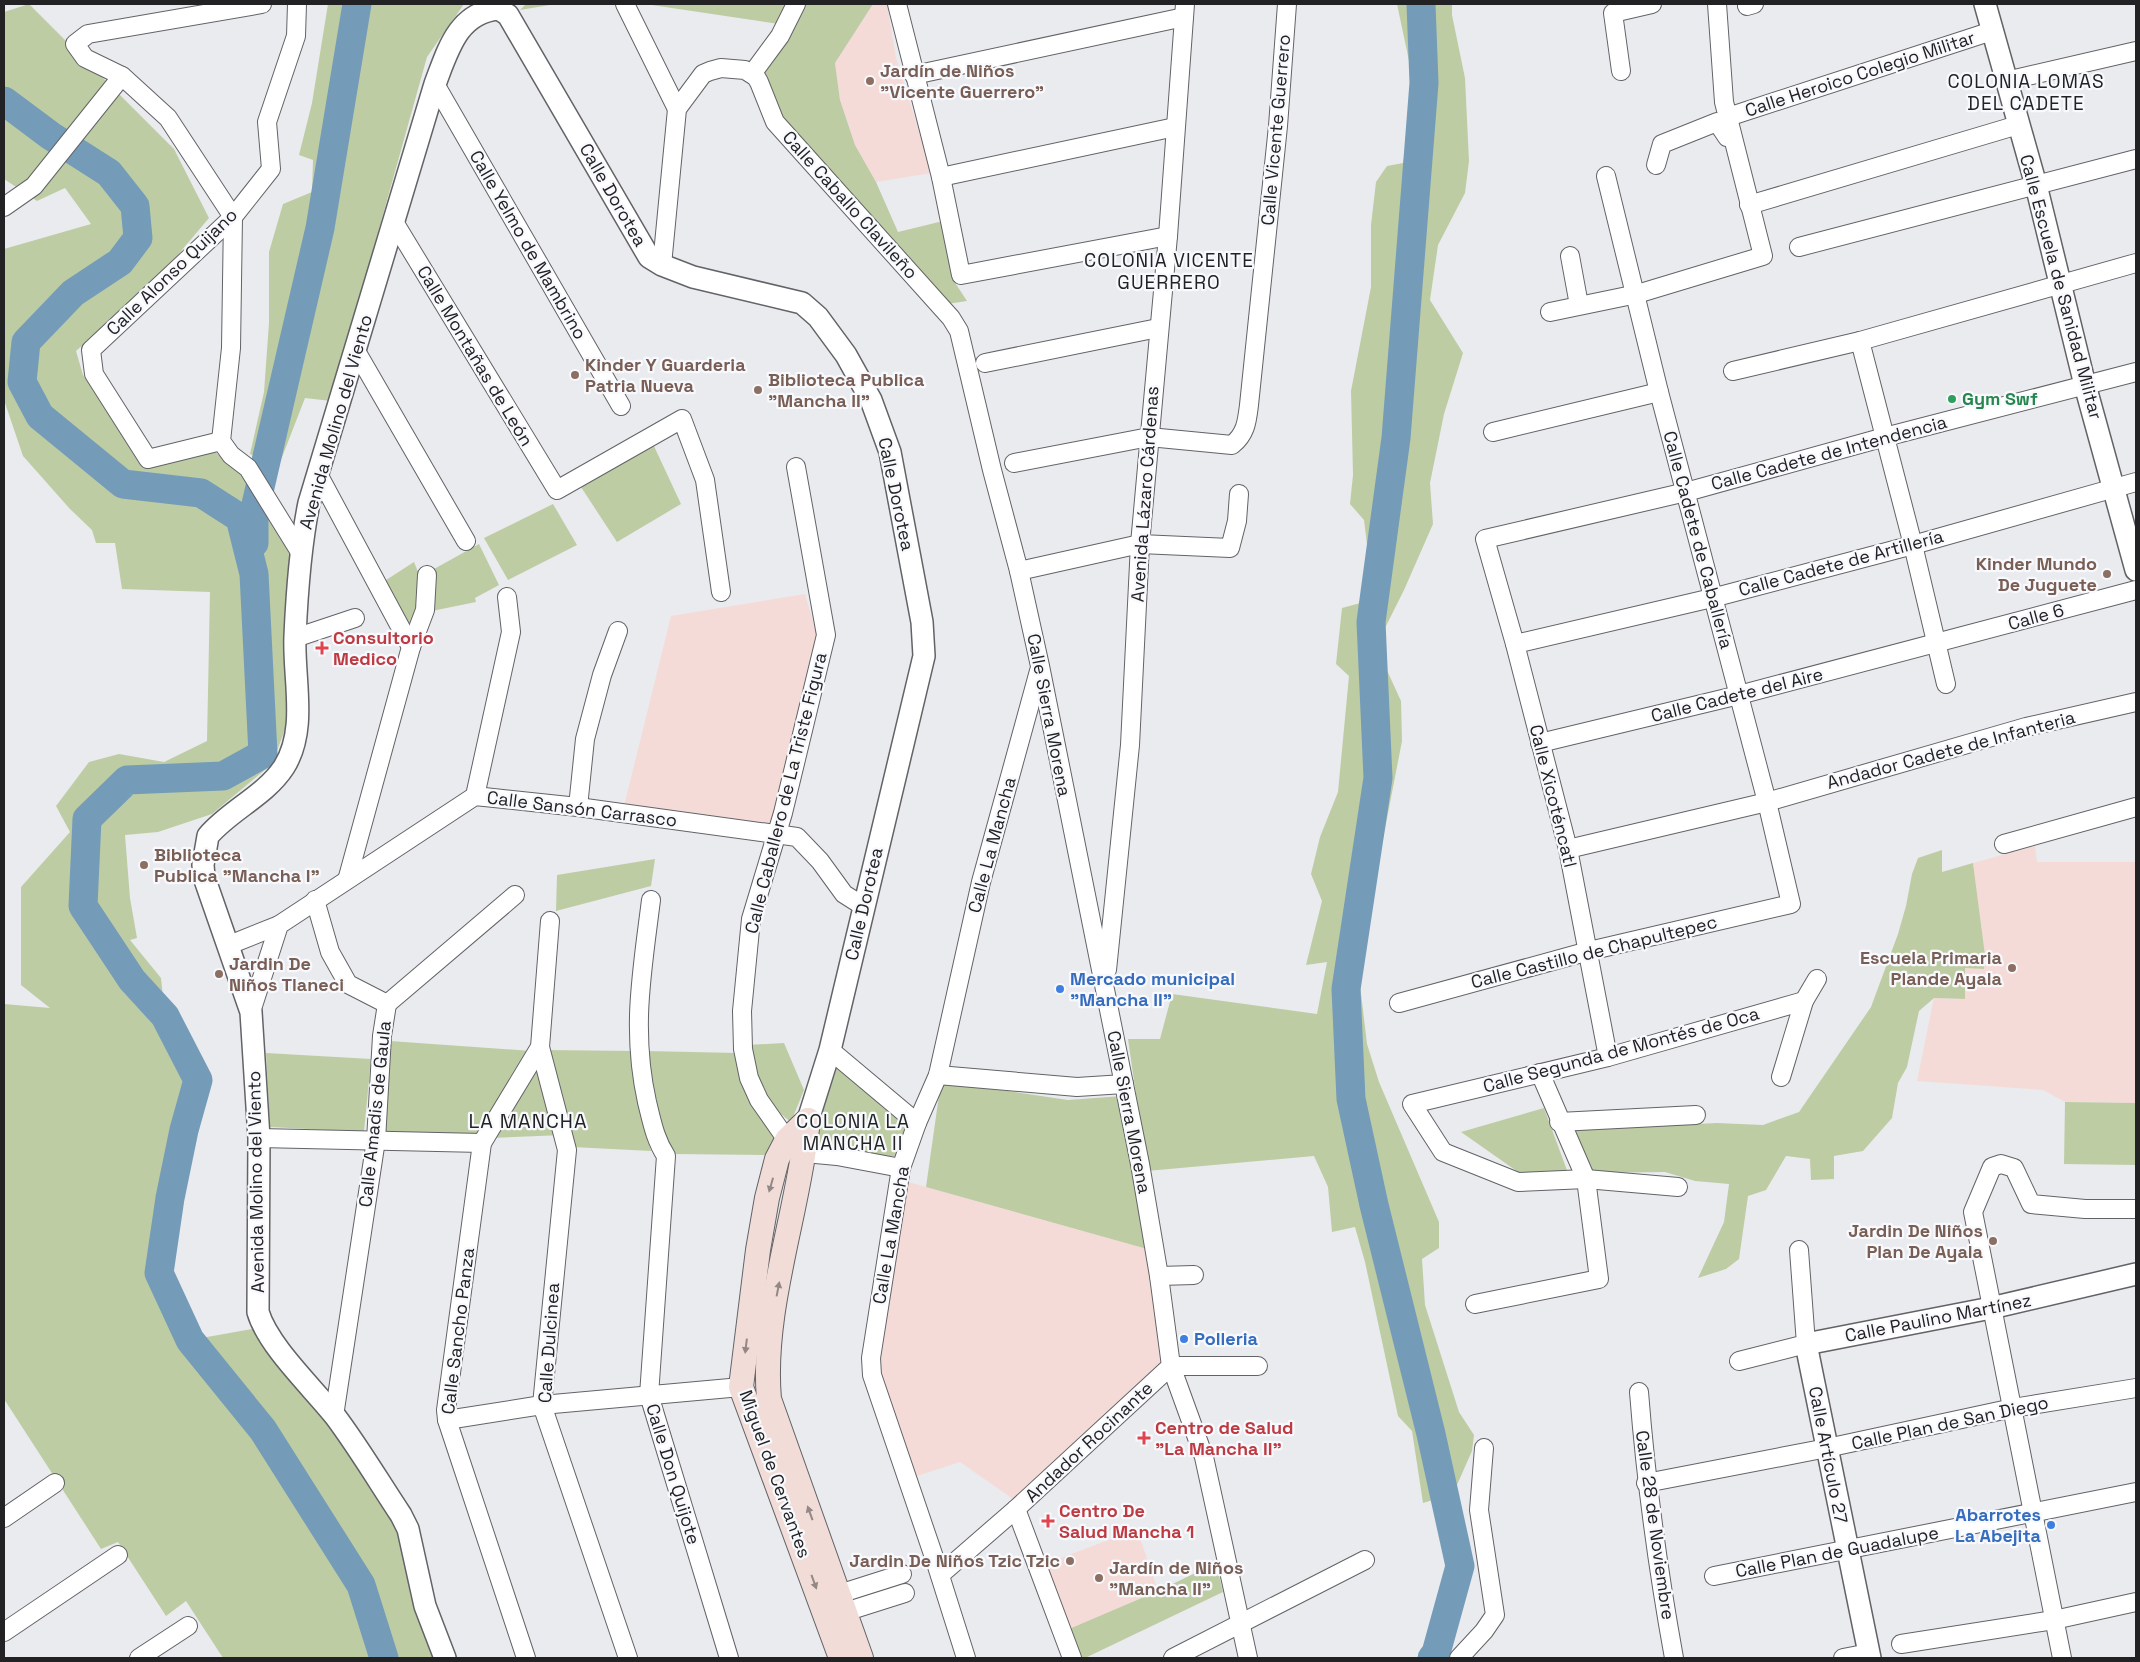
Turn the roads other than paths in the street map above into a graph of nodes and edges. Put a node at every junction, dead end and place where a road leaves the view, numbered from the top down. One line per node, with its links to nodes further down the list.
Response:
1 (262, 4): 17 (street)
2 (297, 4): 32 (street, Calle Alonso Quijano)
3 (626, 4): 20 (street)
4 (796, 4): 15 (street)
5 (897, 4): 16 (street)
6 (1287, 4): 54 (street, Calle Vicente Guerrero)
7 (1652, 4): 14 (street)
8 (1717, 4): 21 (street)
9 (1985, 4): 12 (street, Calle Escuela de Sanidad Militar)
10 (513, 10): 19 (street, Avenida Molino del Viento); 38 (street, Calle Dorotea)
11 (1185, 11): 16 (street); 23 (street, Avenida Lázaro Cárdenas)
12 (1992, 31): 18 (street, Calle Escuela de Sanidad Militar); 21 (street, Calle Heroico Colegio Militar)
13 (2136, 51): 18 (street)
14 (1621, 71)
15 (752, 74): 20 (street); 44 (street, Calle Caballo Clavileño)
16 (914, 75): 28 (street)
17 (122, 76): 31 (street); 32 (street)
18 (2006, 81): 22 (street, Calle Escuela de Sanidad Militar)
19 (435, 84): 33 (street, Avenida Molino del Viento); 52 (street, Calle Yelmo de Mambrino)
20 (677, 109): 38 (street)
21 (1728, 117): 24 (street)
22 (2018, 126): 29 (street, Calle Escuela de Sanidad Militar); 30 (street)
23 (1176, 127): 28 (street); 34 (street, Avenida Lázaro Cárdenas)
24 (1733, 136): 26 (street, Calle Heroico Colegio Militar); 30 (street)
25 (2136, 159): 29 (street)
26 (1656, 165)
27 (1606, 176): 40 (street, Calle Cadete de Caballería)
28 (941, 177): 34 (street)
29 (2036, 185): 35 (street); 39 (street, Calle Escuela de Sanidad Militar)
30 (1749, 205): 40 (street)
31 (4, 207)
32 (233, 217): 56 (street); 56 (street, Calle Alonso Quijano)
33 (394, 222): 46 (street, Avenida Molino del Viento); 73 (street, Calle Montañas de León)
34 (1168, 236): 43 (street, Avenida Lázaro Cárdenas)
35 (1799, 247)
36 (1570, 256): 41 (street)
37 (2136, 263): 39 (street)
38 (662, 265): 101 (street, Calle Dorotea)
39 (2060, 285): 45 (street); 50 (street, Calle Escuela de Sanidad Militar)
40 (1636, 294): 41 (street); 51 (street, Calle Cadete de Caballería)
41 (1579, 304): 42 (street)
42 (1550, 312)
43 (1158, 328): 47 (street); 54 (street, Avenida Lázaro Cárdenas)
44 (959, 331): 70 (street, Calle Sierra Morena)
45 (1860, 342): 48 (street); 55 (street)
46 (356, 350): 59 (street, Avenida Molino del Viento); 65 (street)
47 (985, 363)
48 (1733, 371)
49 (2136, 372): 50 (street, Calle Cadete de Intendencia)
50 (2085, 385): 55 (street, Calle Cadete de Intendencia); 61 (street, Calle Escuela de Sanidad Militar)
51 (1659, 392): 53 (street); 62 (street, Calle Cadete de Caballería)
52 (620, 406)
53 (1493, 432)
54 (1149, 438): 57 (street); 66 (street, Avenida Lázaro Cárdenas)
55 (1885, 438): 62 (street, Calle Cadete de Intendencia); 67 (street)
56 (221, 441): 68 (street)
57 (1014, 463)
58 (796, 466): 91 (street, Calle Caballero de La Triste Figura)
59 (318, 474): 68 (street, Avenida Molino del Viento); 81 (street)
60 (2136, 482): 61 (street, Calle Cadete de Artillería)
61 (2115, 488): 67 (street, Calle Cadete de Artillería); 69 (street, Calle Escuela de Sanidad Militar)
62 (1686, 492): 64 (street, Calle Cadete de Intendencia); 75 (street, Calle Cadete de Caballería)
63 (1239, 494): 66 (street)
64 (1485, 539): 79 (street, Calle Xicoténcatl)
65 (466, 542)
66 (1140, 544): 70 (street); 97 (street, Avenida Lázaro Cárdenas)
67 (1913, 545): 75 (street, Calle Cadete de Artillería); 80 (street)
68 (300, 552): 78 (street, Avenida Molino del Viento)
69 (2136, 570)
70 (1019, 571): 82 (street, Calle Sierra Morena)
71 (428, 574): 81 (street)
72 (2136, 590): 80 (street, Calle 6)
73 (721, 592)
74 (507, 597): 87 (street)
75 (1712, 598): 79 (street, Calle Cadete de Artillería); 84 (street, Calle Cadete de Caballería)
76 (355, 618): 78 (street)
77 (618, 631): 89 (street)
78 (295, 638): 104 (street, Avenida Molino del Viento)
79 (1515, 644): 86 (street, Calle Xicoténcatl)
80 (1935, 645): 83 (street); 84 (street, Calle Cadete del Aire)
81 (411, 647): 94 (street)
82 (1040, 666): 95 (street, Calle Sierra Morena); 116 (street, Calle La Mancha)
83 (1946, 684)
84 (1739, 695): 86 (street, Calle Cadete del Aire); 88 (street, Calle Cadete de Caballería)
85 (2136, 702): 88 (street, Andador Cadete de Infanteria)
86 (1540, 743): 93 (street, Calle Xicoténcatl)
87 (475, 796): 89 (street, Calle Sansón Carrasco); 94 (street, Calle Sansón Carrasco)
88 (1767, 802): 93 (street, Andador Cadete de Infanteria); 100 (street, Calle Cadete de Caballería)
89 (578, 807): 91 (street, Calle Sansón Carrasco)
90 (2136, 807): 92 (street)
91 (776, 834): 101 (street, Calle Sansón Carrasco); 126 (street, Calle Caballero de La Triste Figura)
92 (2004, 844)
93 (1568, 850): 105 (street, Calle Xicoténcatl)
94 (348, 877): 98 (street, Calle Sansón Carrasco)
95 (1085, 894): 97 (street); 107 (street, Calle Sierra Morena)
96 (515, 895): 110 (street)
97 (1113, 896): 107 (street, Avenida Lázaro Cárdenas)
98 (315, 900): 103 (street, Calle Sansón Carrasco); 110 (street, Calle Amadis de Gaula)
99 (651, 900): 144 (street, Calle Don Quijote)
100 (1791, 904): 105 (street, Calle Castillo de Chapultepec)
101 (862, 906): 113 (street, Calle Dorotea)
102 (550, 921): 112 (street)
103 (279, 925): 104 (street, Calle Sansón Carrasco); 111 (street)
104 (229, 945): 111 (street, Avenida Molino del Viento)
105 (1589, 951): 109 (street, Calle Castillo de Chapultepec); 114 (street, Calle Xicoténcatl)
106 (1817, 979): 108 (street)
107 (1105, 983): 118 (street, Calle Sierra Morena)
108 (1804, 1001): 114 (street, Calle Segunda de Montés de Oca); 117 (street)
109 (1399, 1003)
110 (387, 1004): 124 (street, Calle Amadis de Gaula)
111 (251, 1012): 123 (street, Avenida Molino del Viento)
112 (540, 1047): 125 (street); 145 (street, Calle Dulcinea)
113 (830, 1050): 120 (street, Calle Dorotea); 122 (street)
114 (1608, 1057): 115 (street, Calle Segunda de Montés de Oca)
115 (1540, 1073): 121 (street); 128 (street, Calle Segunda de Montés de Oca)
116 (938, 1075): 118 (street); 122 (street, Calle La Mancha)
117 (1781, 1077)
118 (1124, 1084): 134 (street, Calle Sierra Morena)
119 (1696, 1114): 121 (street)
120 (808, 1120): 126 (main road, Calle Dorotea)
121 (1559, 1122): 128 (street)
122 (917, 1123): 127 (street, Calle La Mancha)
123 (259, 1138): 124 (street); 147 (street, Avenida Molino del Viento)
124 (376, 1140): 125 (street); 147 (street, Calle Amadis de Gaula)
125 (482, 1143): 148 (street, Calle Sancho Panza)
126 (796, 1146): 127 (street); 141 (main road, Miguel de Cervantes, one-way to 141); 165 (main road, Calle Dorotea, one-way to 126)
127 (901, 1168): 161 (street, Calle La Mancha)
128 (1586, 1179): 129 (street); 135 (street)
129 (1678, 1187)
130 (2136, 1208): 136 (street)
131 (1799, 1250): 137 (street, Calle Artículo 27)
132 (2136, 1274): 136 (street, Calle Paulino Martínez)
133 (1194, 1275): 134 (street)
134 (1159, 1276): 139 (street, Calle Sierra Morena)
135 (1475, 1304)
136 (1991, 1308): 137 (street, Calle Paulino Martínez); 146 (street)
137 (1806, 1344): 138 (street, Calle Paulino Martínez); 150 (street, Calle Artículo 27)
138 (1739, 1361)
139 (1171, 1366): 140 (street); 154 (street, Andador Rocinante); 167 (street, Calle Sierra Morena)
140 (1258, 1366)
141 (741, 1387): 144 (street); 177 (main road, Miguel de Cervantes, one-way to 177)
142 (2136, 1388): 146 (street, Calle Plan de San Diego)
143 (1639, 1392): 152 (street, Calle 28 de Noviembre)
144 (649, 1395): 145 (street); 176 (street, Calle Don Quijote)
145 (542, 1405): 148 (street); 175 (street, Calle Dulcinea)
146 (2014, 1408): 150 (street, Calle Plan de San Diego); 155 (street)
147 (334, 1416): 173 (street, Avenida Molino del Viento)
148 (447, 1420): 174 (street, Calle Sancho Panza)
149 (1484, 1448): 183 (street)
150 (1827, 1448): 152 (street, Calle Plan de San Diego); 157 (street, Calle Artículo 27)
151 (55, 1483): 156 (street)
152 (1646, 1483): 184 (street, Calle 28 de Noviembre)
153 (2136, 1492): 155 (street, Calle Plan de Guadalupe)
154 (1016, 1509): 161 (street, Andador Rocinante); 180 (street)
155 (2033, 1514): 157 (street, Calle Plan de Guadalupe); 166 (street)
156 (4, 1518)
157 (1847, 1550): 162 (street, Calle Plan de Guadalupe); 171 (street, Calle Artículo 27)
158 (118, 1554): 169 (street)
159 (1365, 1560): 167 (street)
160 (902, 1574): 165 (street)
161 (940, 1576): 179 (street, Calle La Mancha)
162 (1714, 1576)
163 (905, 1593): 165 (street)
164 (2136, 1602): 166 (street)
165 (842, 1603): 178 (main road, Calle Dorotea)
166 (2054, 1620): 170 (street); 186 (street)
167 (1240, 1625): 181 (street); 182 (street, Calle Sierra Morena)
168 (188, 1626): 172 (street)
169 (4, 1632)
170 (1902, 1644)
171 (1873, 1656): 185 (street)
172 (140, 1658)
173 (445, 1658)
174 (526, 1658)
175 (628, 1658)
176 (729, 1658)
177 (841, 1658)
178 (861, 1658)
179 (966, 1658)
180 (1072, 1658)
181 (1173, 1658)
182 (1248, 1658)
183 (1459, 1658)
184 (1674, 1658)
185 (1843, 1658)
186 (2062, 1658)

